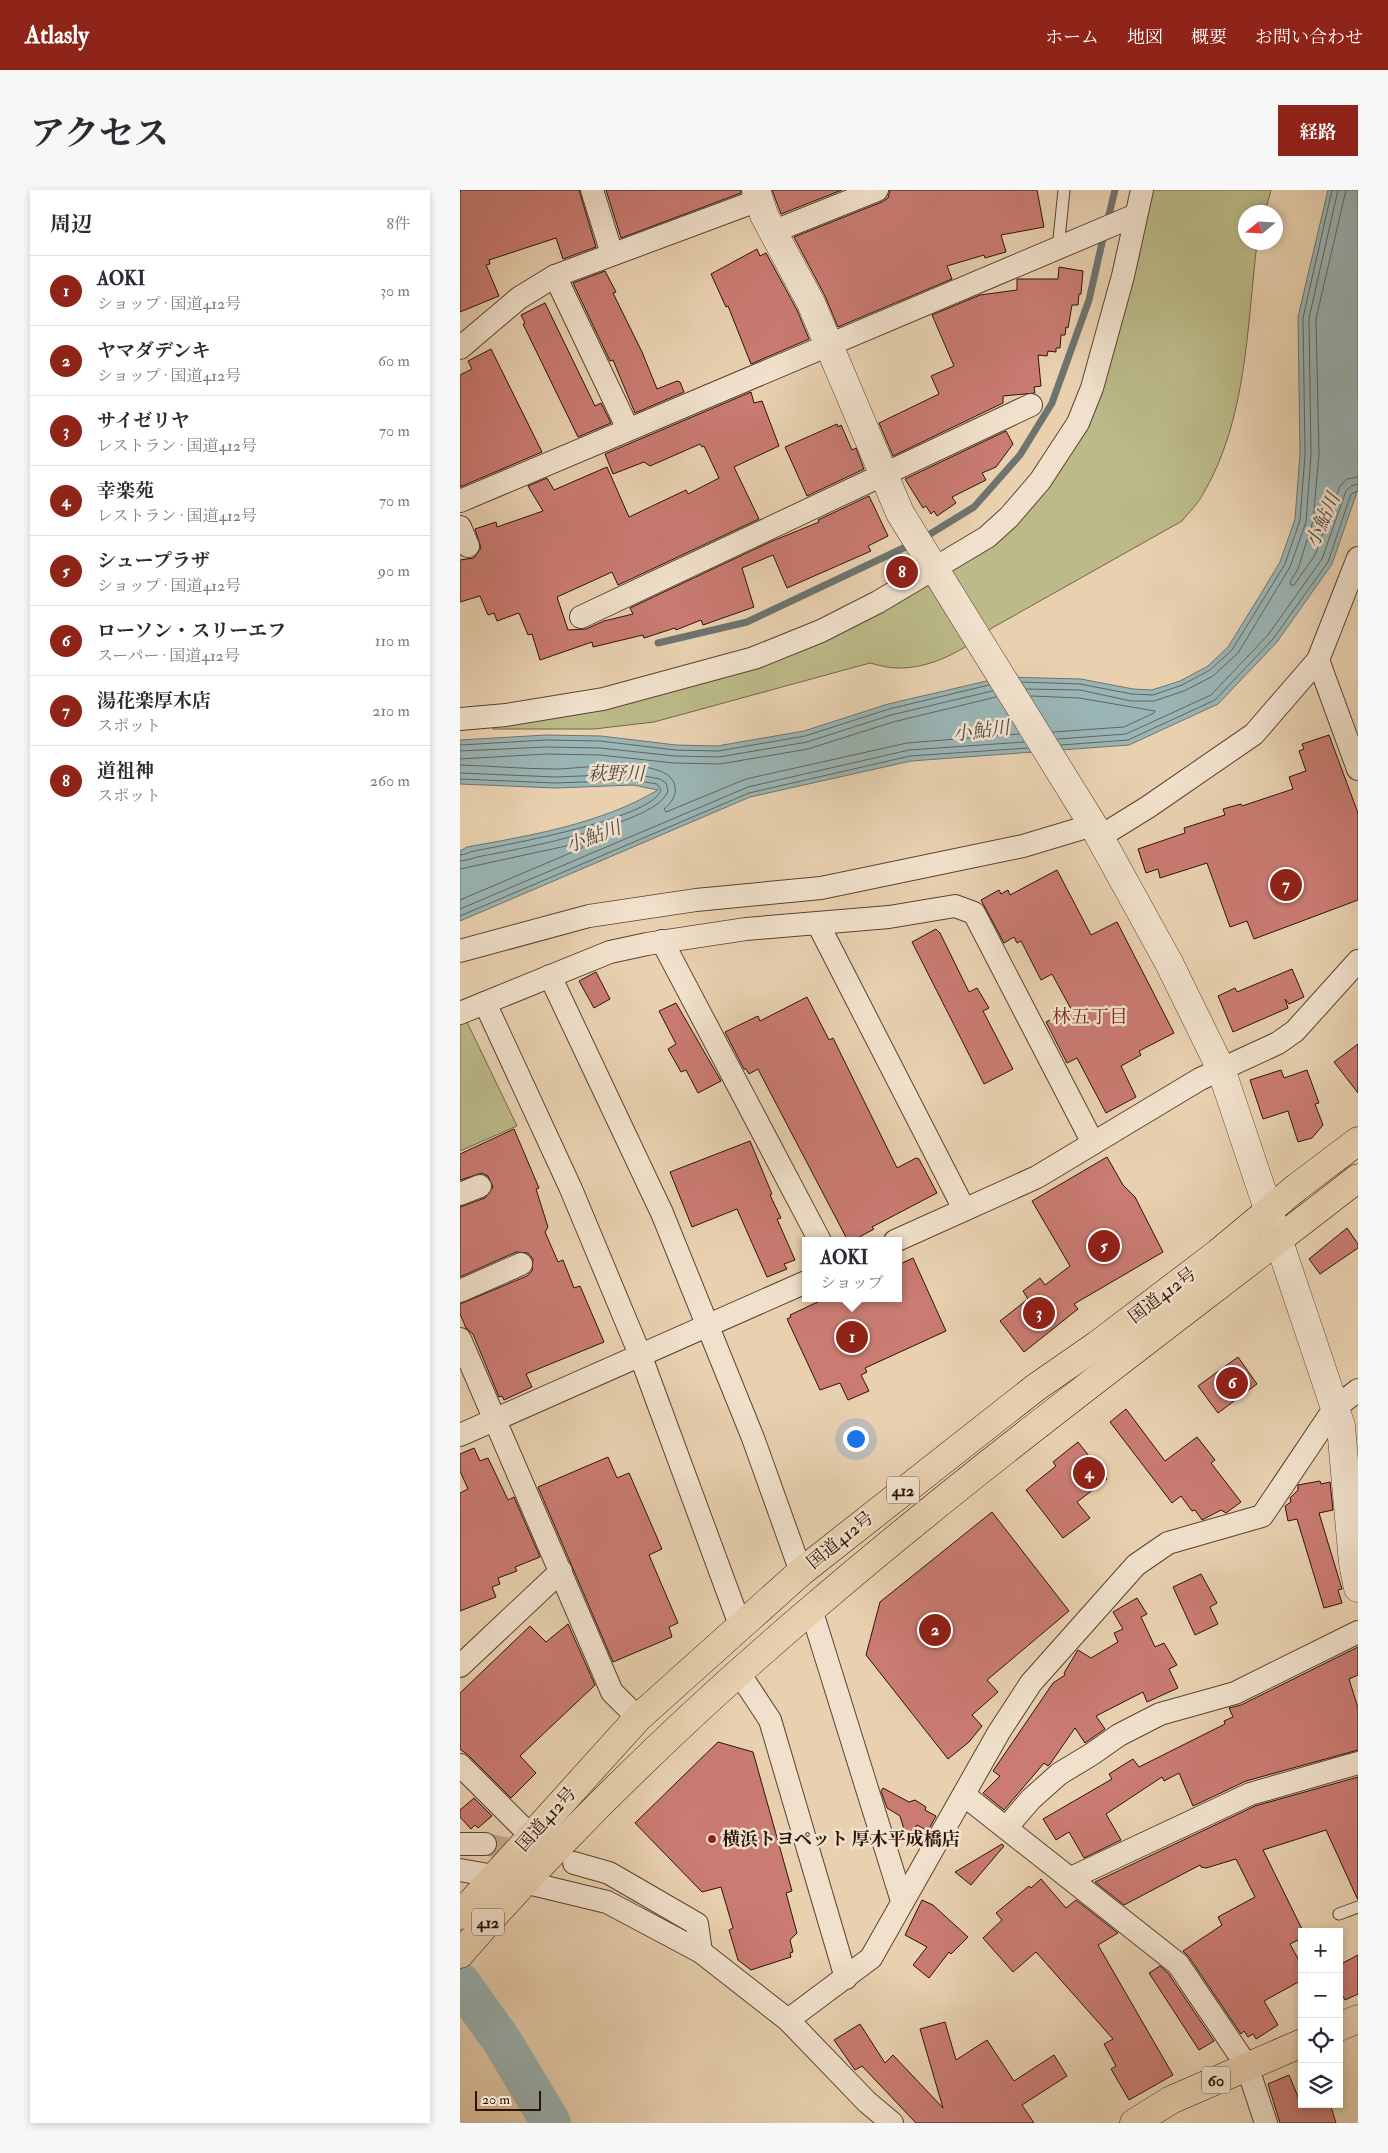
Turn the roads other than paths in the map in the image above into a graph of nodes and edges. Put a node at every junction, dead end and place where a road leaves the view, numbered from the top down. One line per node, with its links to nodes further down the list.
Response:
1 (592, 190): 9 (street)
2 (877, 190): 7 (street)
3 (1064, 190): 8 (lane)
4 (1142, 190): 6 (street)
5 (758, 195): 7 (street); 9 (street)
6 (1136, 215): 8 (street); 17 (street)
7 (772, 232): 11 (street)
8 (1058, 249): 11 (street)
9 (612, 254): 10 (street)
10 (556, 276): 12 (street); 14 (street)
11 (830, 346): 14 (street); 15 (street)
12 (460, 348)
13 (1030, 405): 15 (street)
14 (628, 428): 16 (street)
15 (884, 475): 17 (street); 19 (street)
16 (460, 501)
17 (922, 551): 21 (street); 23 (street)
18 (1358, 558): 20 (street)
19 (582, 617)
20 (1318, 660): 22 (street); 23 (street)
21 (460, 720)
22 (1358, 769)
23 (1095, 831): 24 (street); 32 (street)
24 (821, 888): 25 (street); 27 (street)
25 (816, 924): 26 (street); 34 (street); 36 (street)
26 (662, 941): 29 (street); 38 (street)
27 (460, 950)
28 (1358, 961): 32 (street)
29 (550, 976): 30 (street); 44 (street)
30 (485, 1003): 31 (street); 46 (street)
31 (460, 1013)
32 (1221, 1069): 34 (street); 37 (street)
33 (1358, 1141): 37 (main road, 国道412号 / 412)
34 (1093, 1143): 36 (street)
35 (1358, 1178): 40 (main road, 国道412号 / 412)
36 (964, 1209): 39 (street)
37 (1267, 1211): 40 (street); 52 (main road, 国道412号 / 412)
38 (818, 1237)
39 (902, 1238)
40 (1277, 1241): 48 (street); 54 (main road, 国道412号 / 412)
41 (521, 1264): 43 (street)
42 (802, 1284): 44 (street)
43 (460, 1291)
44 (709, 1326): 46 (street); 52 (street)
45 (460, 1339): 49 (street)
46 (641, 1357): 49 (street); 55 (street)
47 (1358, 1390): 48 (street)
48 (1334, 1409): 53 (street); 62 (street)
49 (494, 1421): 50 (street); 51 (street)
50 (460, 1436)
51 (561, 1572): 57 (street); 59 (street)
52 (801, 1572): 55 (main road, 国道412号 / 412)
53 (1358, 1588)
54 (811, 1609): 58 (main road, 国道412号 / 412); 71 (street)
55 (740, 1625): 59 (main road, 国道412号 / 412)
56 (1358, 1632): 63 (street)
57 (460, 1666)
58 (739, 1673): 70 (main road, 国道412号 / 412); 77 (street)
59 (638, 1718): 64 (main road, 国道412号 / 412)
60 (1358, 1763): 69 (street)
61 (460, 1765): 64 (street)
62 (964, 1794): 63 (street); 71 (street)
63 (1006, 1828): 69 (street)
64 (531, 1836): 70 (main road, 国道412号 / 412)
65 (460, 1844): 66 (street)
66 (485, 1844)
67 (574, 1863): 75 (street)
68 (460, 1870): 70 (street)
69 (1071, 1878): 82 (street)
70 (505, 1883): 74 (main road, 国道412号 / 412); 75 (street); 76 (main road, 国道412号 / 412)
71 (902, 1901): 77 (street)
72 (1358, 1907): 73 (lane)
73 (1339, 1914)
74 (460, 1915)
75 (701, 1952): 79 (street)
76 (460, 1954)
77 (846, 1978): 79 (street)
78 (1358, 2019): 80 (main road)
79 (788, 2020): 83 (street)
80 (1343, 2025)
81 (1298, 2044): 82 (main road, 60)
82 (1247, 2066): 84 (main road, 60); 85 (street)
83 (892, 2123)
84 (1134, 2123)
85 (1266, 2123)

